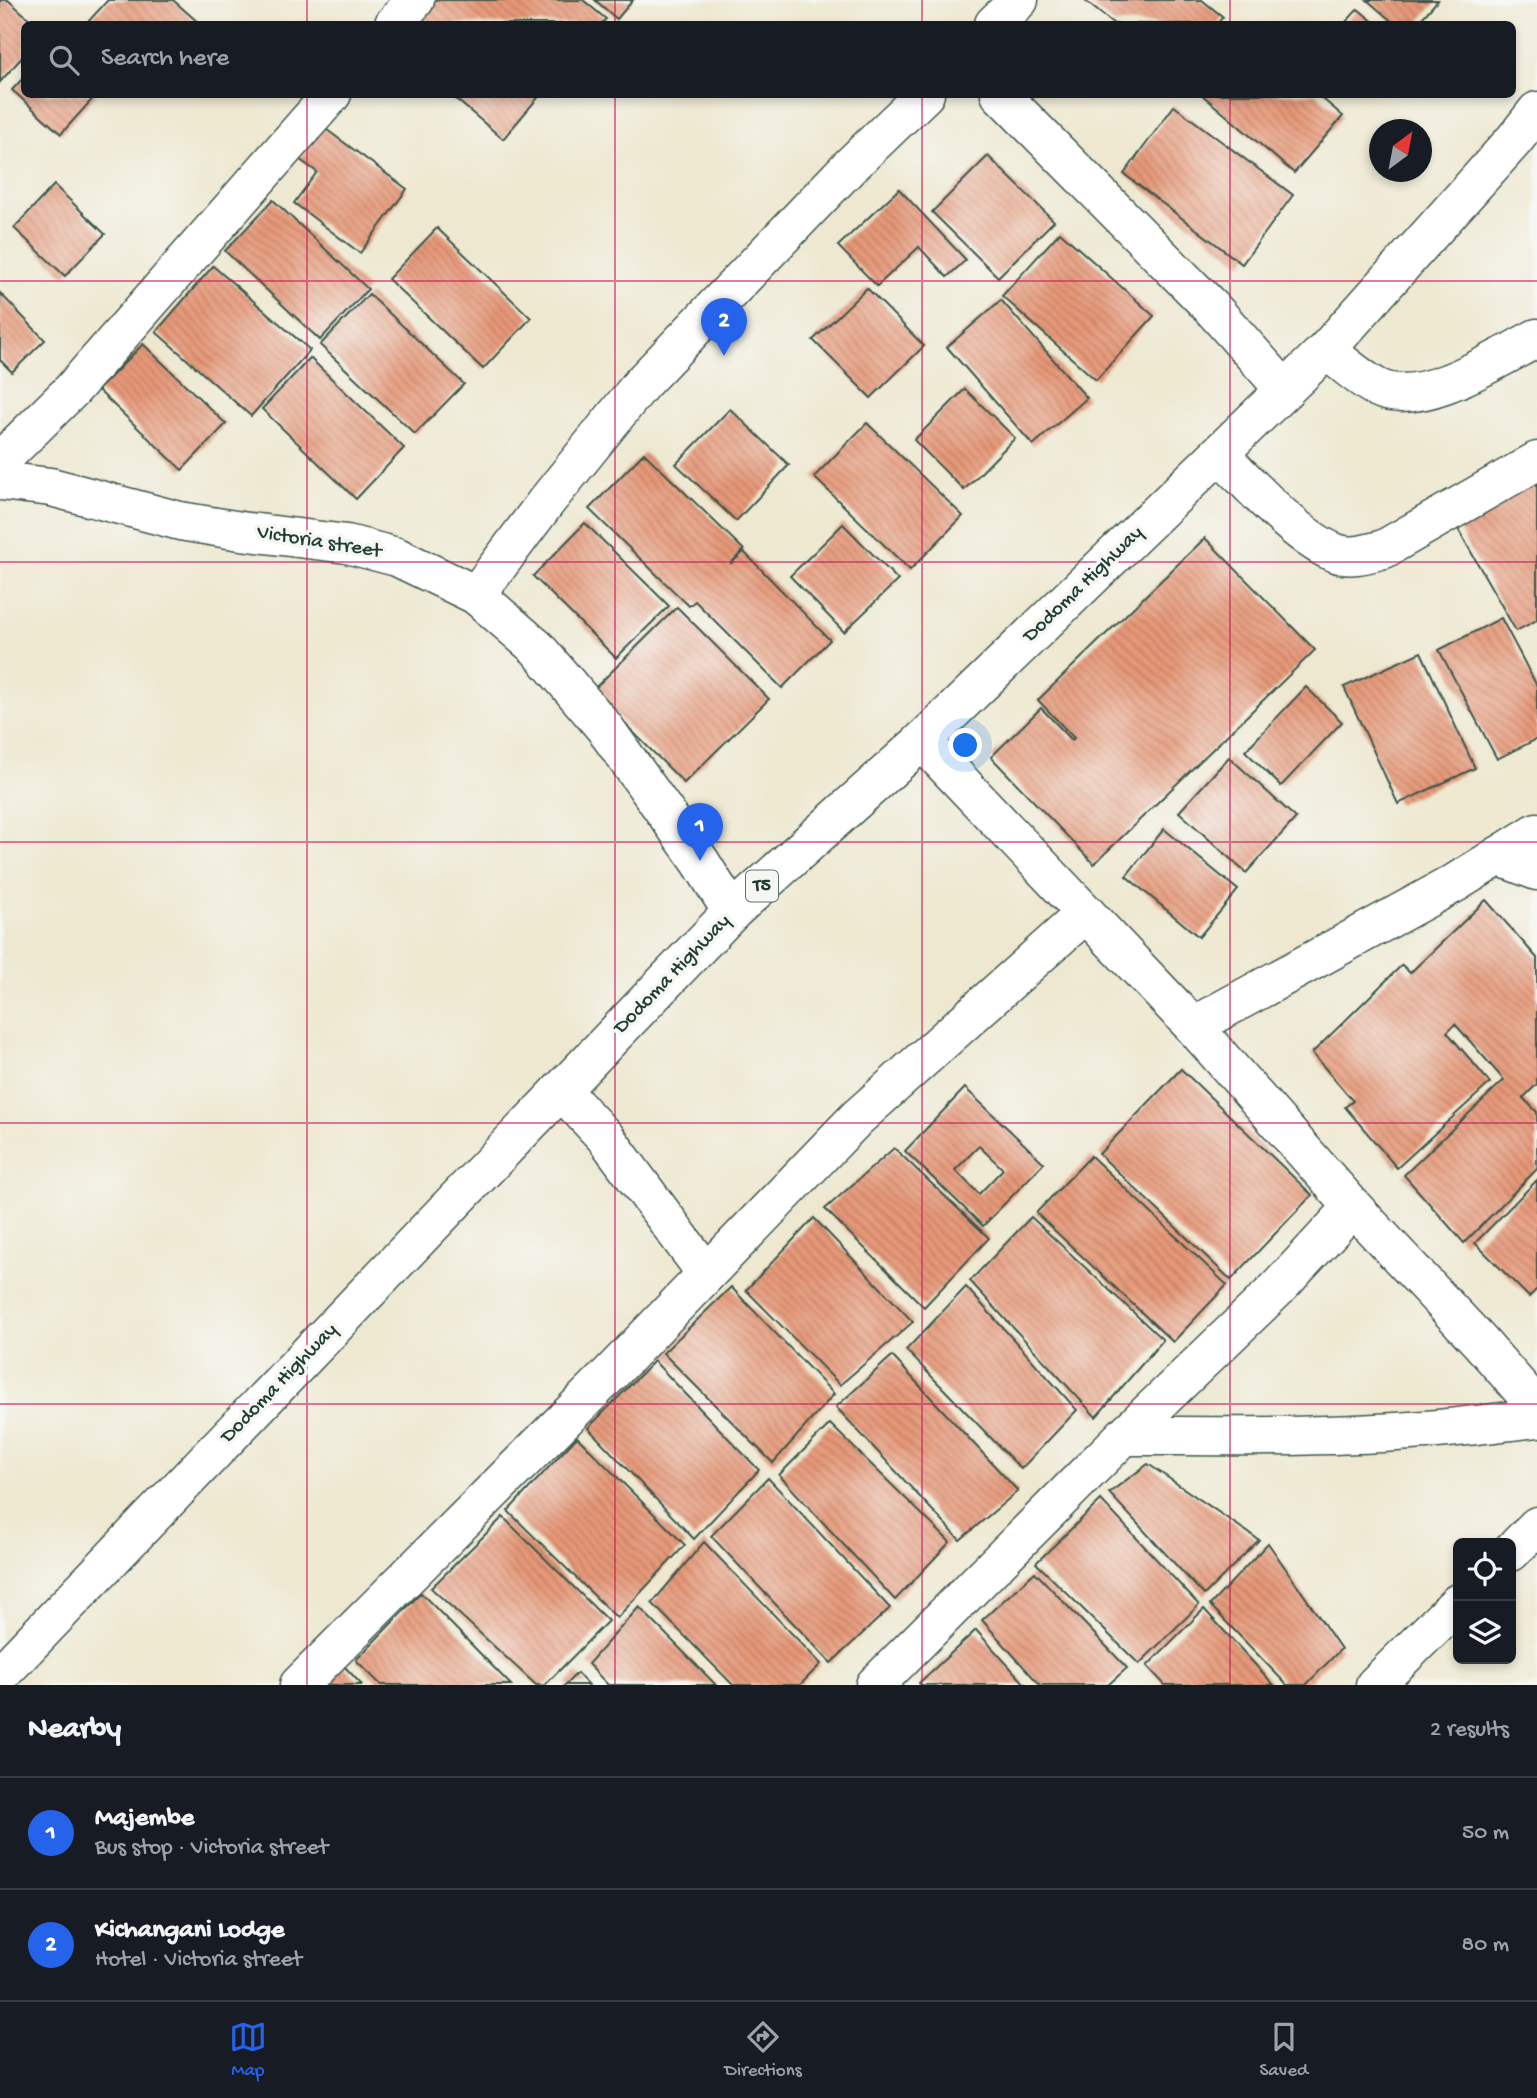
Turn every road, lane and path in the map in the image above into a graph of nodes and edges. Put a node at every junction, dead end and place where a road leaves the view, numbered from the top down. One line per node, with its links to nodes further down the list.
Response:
1 (415, 0): 3 (main road)
2 (1019, 0): 4 (main road)
3 (397, 21)
4 (997, 21)
5 (328, 98): 13 (main road)
6 (921, 98): 16 (main road)
7 (1004, 98): 11 (main road)
8 (1537, 111): 10 (main road, Dodoma Highway / T5)
9 (1537, 338): 10 (main road)
10 (1326, 351): 11 (main road, Dodoma Highway / T5)
11 (1285, 390): 12 (main road, Dodoma Highway / T5)
12 (1219, 454): 14 (main road); 17 (main road, Dodoma Highway / T5)
13 (0, 461)
14 (1537, 461)
15 (0, 481): 16 (main road, Victoria street)
16 (476, 595): 21 (main road, Victoria street)
17 (922, 741): 21 (main road, Dodoma Highway / T5); 22 (main road)
18 (1537, 832): 19 (main road)
19 (1498, 856): 20 (main road); 23 (main road)
20 (1537, 871)
21 (732, 912): 24 (main road, Dodoma Highway / T5)
22 (1086, 913): 23 (main road); 26 (main road)
23 (1193, 1026): 25 (main road)
24 (561, 1090): 26 (main road); 33 (main road, Dodoma Highway / T5)
25 (1353, 1207): 27 (main road); 29 (main road)
26 (706, 1273): 34 (main road)
27 (1537, 1407)
28 (1537, 1418): 29 (main road)
29 (1124, 1436): 35 (main road)
30 (1537, 1526): 31 (main road)
31 (1516, 1547)
32 (1453, 1608): 36 (main road)
33 (0, 1675)
34 (299, 1685)
35 (874, 1685)
36 (1375, 1685)

